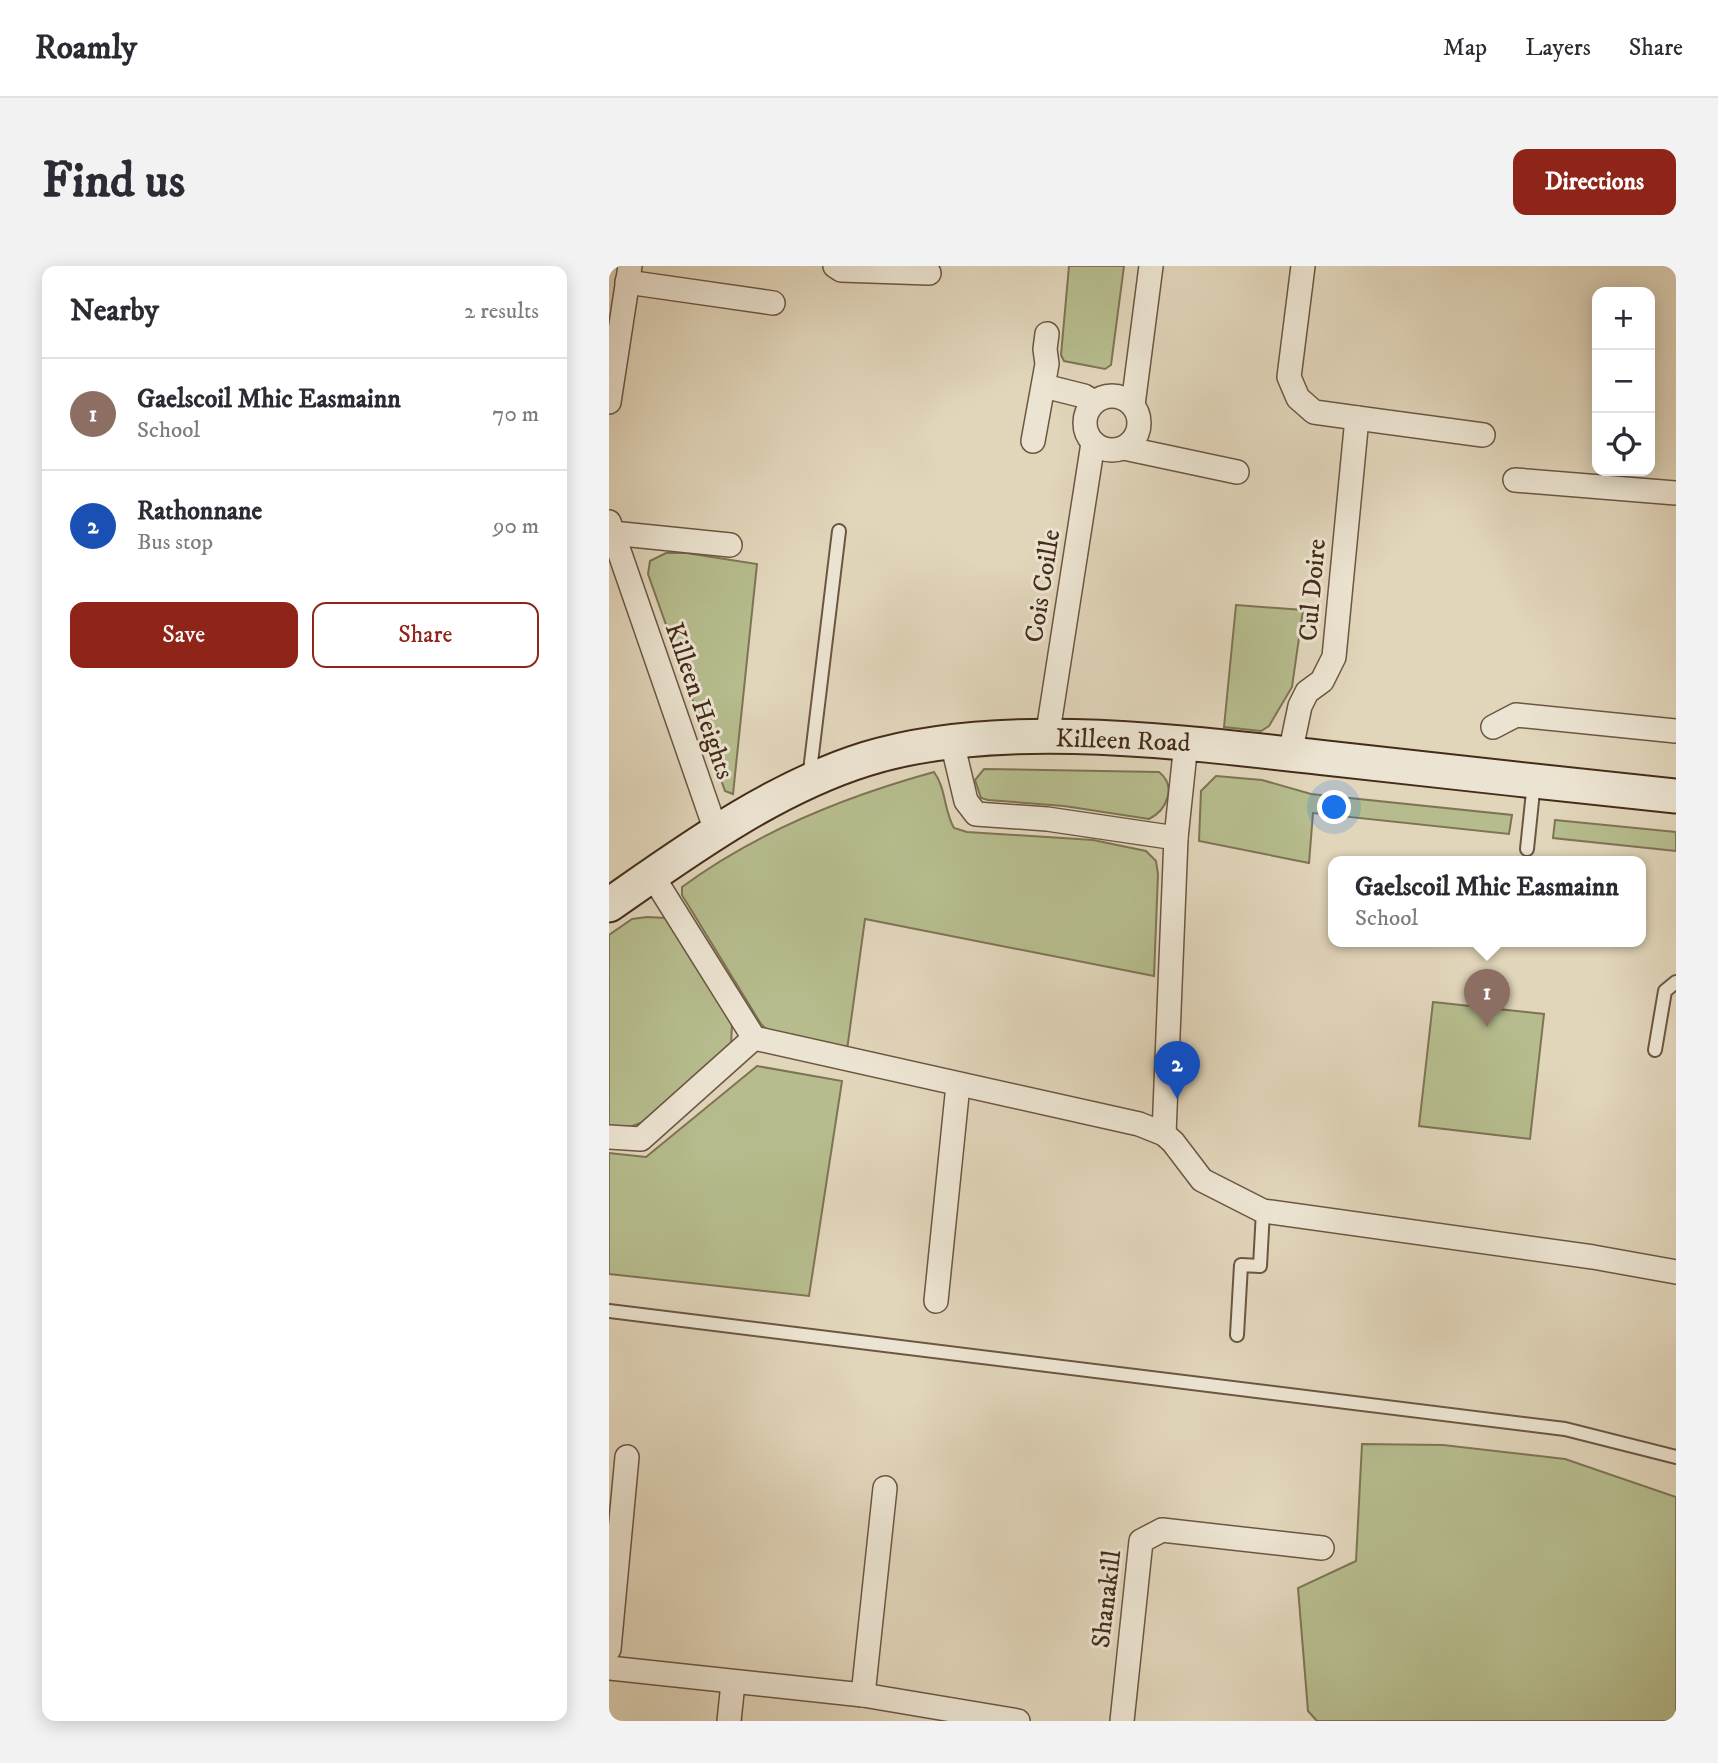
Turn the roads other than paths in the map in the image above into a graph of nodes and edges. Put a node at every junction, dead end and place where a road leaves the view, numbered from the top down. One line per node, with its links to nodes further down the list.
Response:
1 (835, 266): 5 (street)
2 (1151, 266): 12 (street)
3 (1303, 266): 13 (street)
4 (628, 274): 6 (street); 8 (street)
5 (929, 274)
6 (773, 303)
7 (1048, 334): 9 (street)
8 (613, 343): 10 (street)
9 (1044, 386): 11 (street); 15 (street)
10 (609, 402)
11 (1094, 402): 12 (street); 16 (street)
12 (1133, 405): 17 (street)
13 (1357, 418): 14 (street); 30 (street, Cul Doire)
14 (1483, 435)
15 (1034, 441)
16 (1093, 443): 17 (street); 27 (street, Cois Coille)
17 (1124, 448): 18 (street)
18 (1237, 472)
19 (1515, 480): 20 (street)
20 (1676, 493)
21 (610, 528): 23 (street, Killeen Heights); 24 (street, Killeen Heights)
22 (839, 531): 32 (lane)
23 (730, 545)
24 (619, 586): 34 (street, Killeen Heights)
25 (1493, 727): 26 (street)
26 (1676, 731)
27 (1047, 738): 28 (street, Killeen Road); 29 (street, Killeen Road)
28 (952, 742): 32 (street, Killeen Road); 35 (street)
29 (1186, 743): 30 (street, Killeen Road); 35 (street)
30 (1290, 754): 31 (street, Killeen Road)
31 (1534, 781): 33 (street, Killeen Road); 36 (lane)
32 (809, 783): 34 (street, Killeen Road)
33 (1676, 796)
34 (717, 834): 37 (street, Killeen Road)
35 (1176, 838): 43 (street)
36 (1527, 849)
37 (652, 875): 38 (street, Killeen Road); 40 (street)
38 (609, 905)
39 (1676, 982): 41 (lane)
40 (754, 1038): 42 (street); 44 (street)
41 (1655, 1050)
42 (958, 1086): 43 (street); 47 (street)
43 (1164, 1134): 45 (street)
44 (609, 1137)
45 (1263, 1212): 46 (street); 49 (lane)
46 (1676, 1272)
47 (936, 1301)
48 (609, 1311): 51 (lane)
49 (1237, 1335)
50 (627, 1457): 54 (street)
51 (1676, 1457)
52 (885, 1488): 57 (street)
53 (1322, 1548): 61 (street, Shanakill)
54 (609, 1649)
55 (609, 1668): 56 (street)
56 (733, 1683): 57 (street); 59 (street)
57 (863, 1695): 58 (street)
58 (983, 1719): 60 (street)
59 (729, 1721)
60 (1018, 1721)
61 (1122, 1721)

